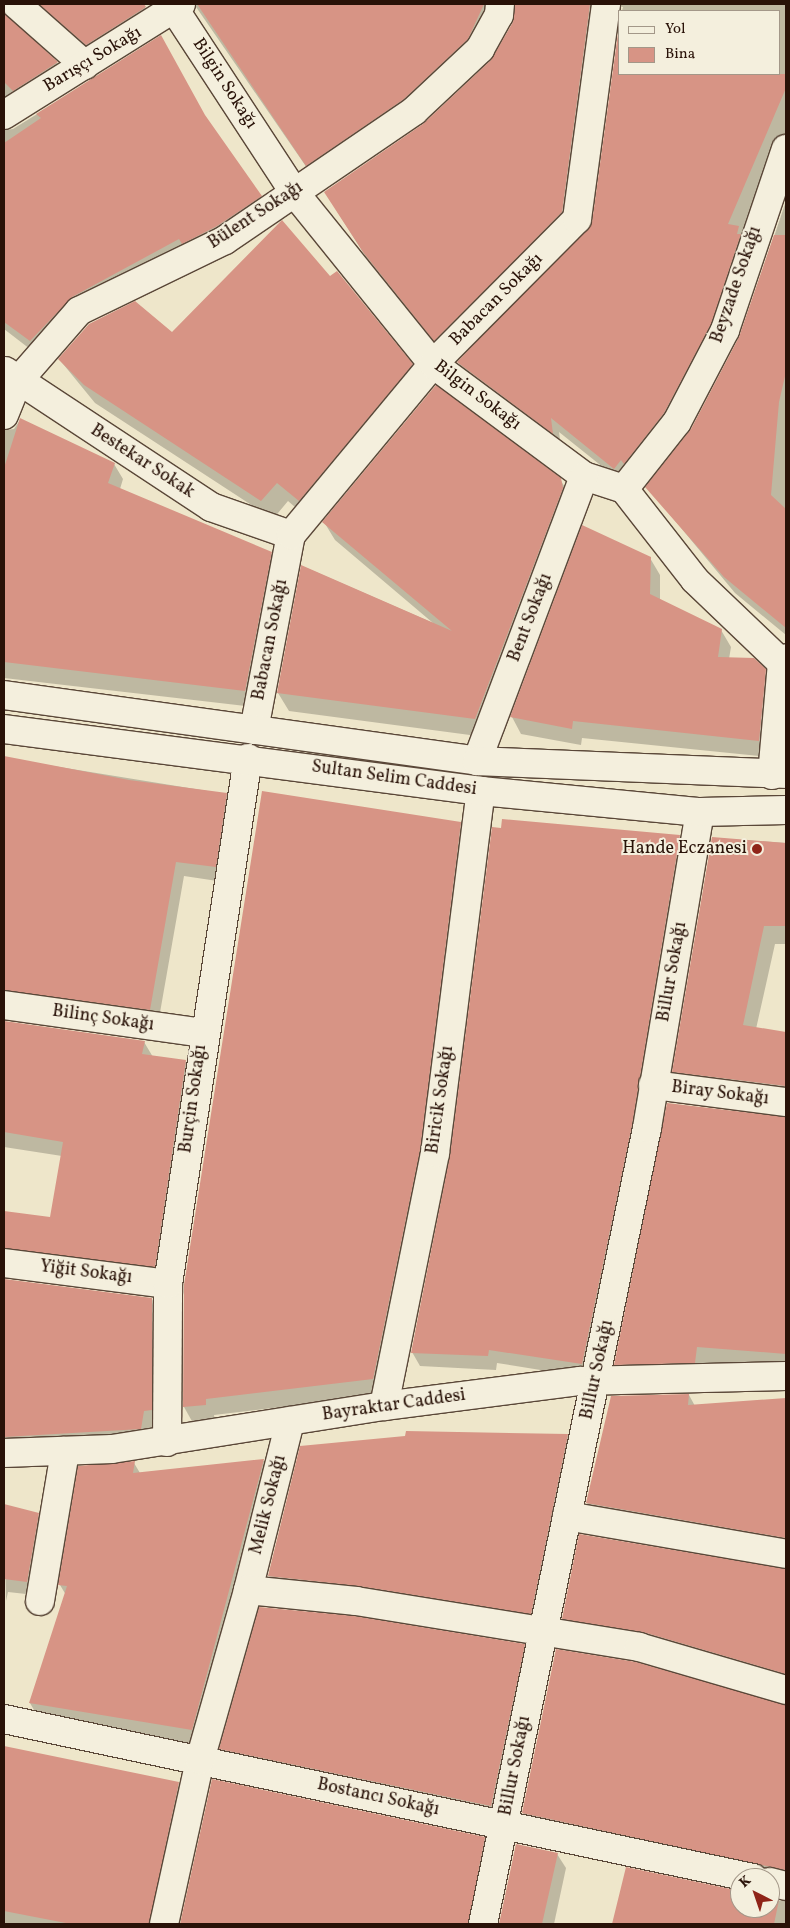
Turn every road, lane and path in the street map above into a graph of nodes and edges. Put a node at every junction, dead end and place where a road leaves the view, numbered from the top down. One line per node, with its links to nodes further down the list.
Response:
1 (16, 4): 5 (street)
2 (500, 4): 8 (street, Bülent Sokağı)
3 (606, 4): 10 (street, Babacan Sokağı)
4 (176, 6): 5 (street, Barışçı Sokağı); 8 (street, Bilgin Sokağı)
5 (85, 65): 6 (street, Barışçı Sokağı)
6 (4, 115)
7 (786, 149): 9 (street, Beyzade Sokağı)
8 (294, 192): 10 (street, Bilgin Sokağı); 11 (street, Bülent Sokağı)
9 (776, 205): 14 (street, Beyzade Sokağı)
10 (433, 364): 13 (street, Bilgin Sokağı); 15 (street, Babacan Sokağı)
11 (11, 376): 12 (street, Bülent Sokağı); 15 (street, Bestekar Sokak)
12 (4, 415)
13 (584, 476): 14 (street, Bilgin Sokağı); 21 (street, Bent Sokağı)
14 (624, 489): 16 (street)
15 (291, 535): 19 (street, Babacan Sokağı)
16 (784, 661): 22 (street)
17 (4, 695): 19 (street, Sultan Selim Caddesi)
18 (4, 729): 20 (street, Sultan Selim Caddesi)
19 (254, 730): 20 (street, Babacan Sokağı); 21 (street, Sultan Selim Caddesi)
20 (248, 758): 23 (street, Sultan Selim Caddesi); 27 (street, Burçin Sokağı)
21 (477, 761): 22 (street, Sultan Selim Caddesi); 23 (street, Biricik Sokağı)
22 (779, 774)
23 (481, 791): 25 (street, Sultan Selim Caddesi); 34 (street, Biricik Sokağı)
24 (786, 810): 25 (street, Sultan Selim Caddesi)
25 (700, 812): 28 (street, Billur Sokağı)
26 (4, 1006): 27 (street, Bilinç Sokağı)
27 (203, 1033): 31 (street, Burçin Sokağı)
28 (653, 1085): 29 (street, Biray Sokağı); 33 (street, Billur Sokağı)
29 (786, 1102)
30 (4, 1263): 31 (street, Yiğit Sokağı)
31 (168, 1284): 36 (street, Burçin Sokağı)
32 (786, 1376): 33 (street, Bayraktar Caddesi)
33 (596, 1380): 34 (street, Bayraktar Caddesi); 39 (street, Billur Sokağı)
34 (384, 1406): 35 (street, Bayraktar Caddesi)
35 (290, 1420): 36 (street, Bayraktar Caddesi); 41 (street, Melik Sokağı)
36 (167, 1442): 37 (street, Bayraktar Caddesi)
37 (65, 1451): 38 (street, Bayraktar Caddesi); 42 (street)
38 (4, 1453)
39 (567, 1516): 40 (street); 43 (street, Billur Sokağı)
40 (786, 1554)
41 (248, 1590): 43 (street); 46 (street, Melik Sokağı)
42 (40, 1601)
43 (542, 1631): 44 (street); 47 (street, Billur Sokağı)
44 (786, 1690)
45 (4, 1719): 46 (street, Bostancı Sokağı)
46 (200, 1760): 47 (street, Bostancı Sokağı); 49 (street, Melik Sokağı)
47 (505, 1825): 48 (street, Bostancı Sokağı); 50 (street, Billur Sokağı)
48 (730, 1873)
49 (164, 1924)
50 (482, 1924)

